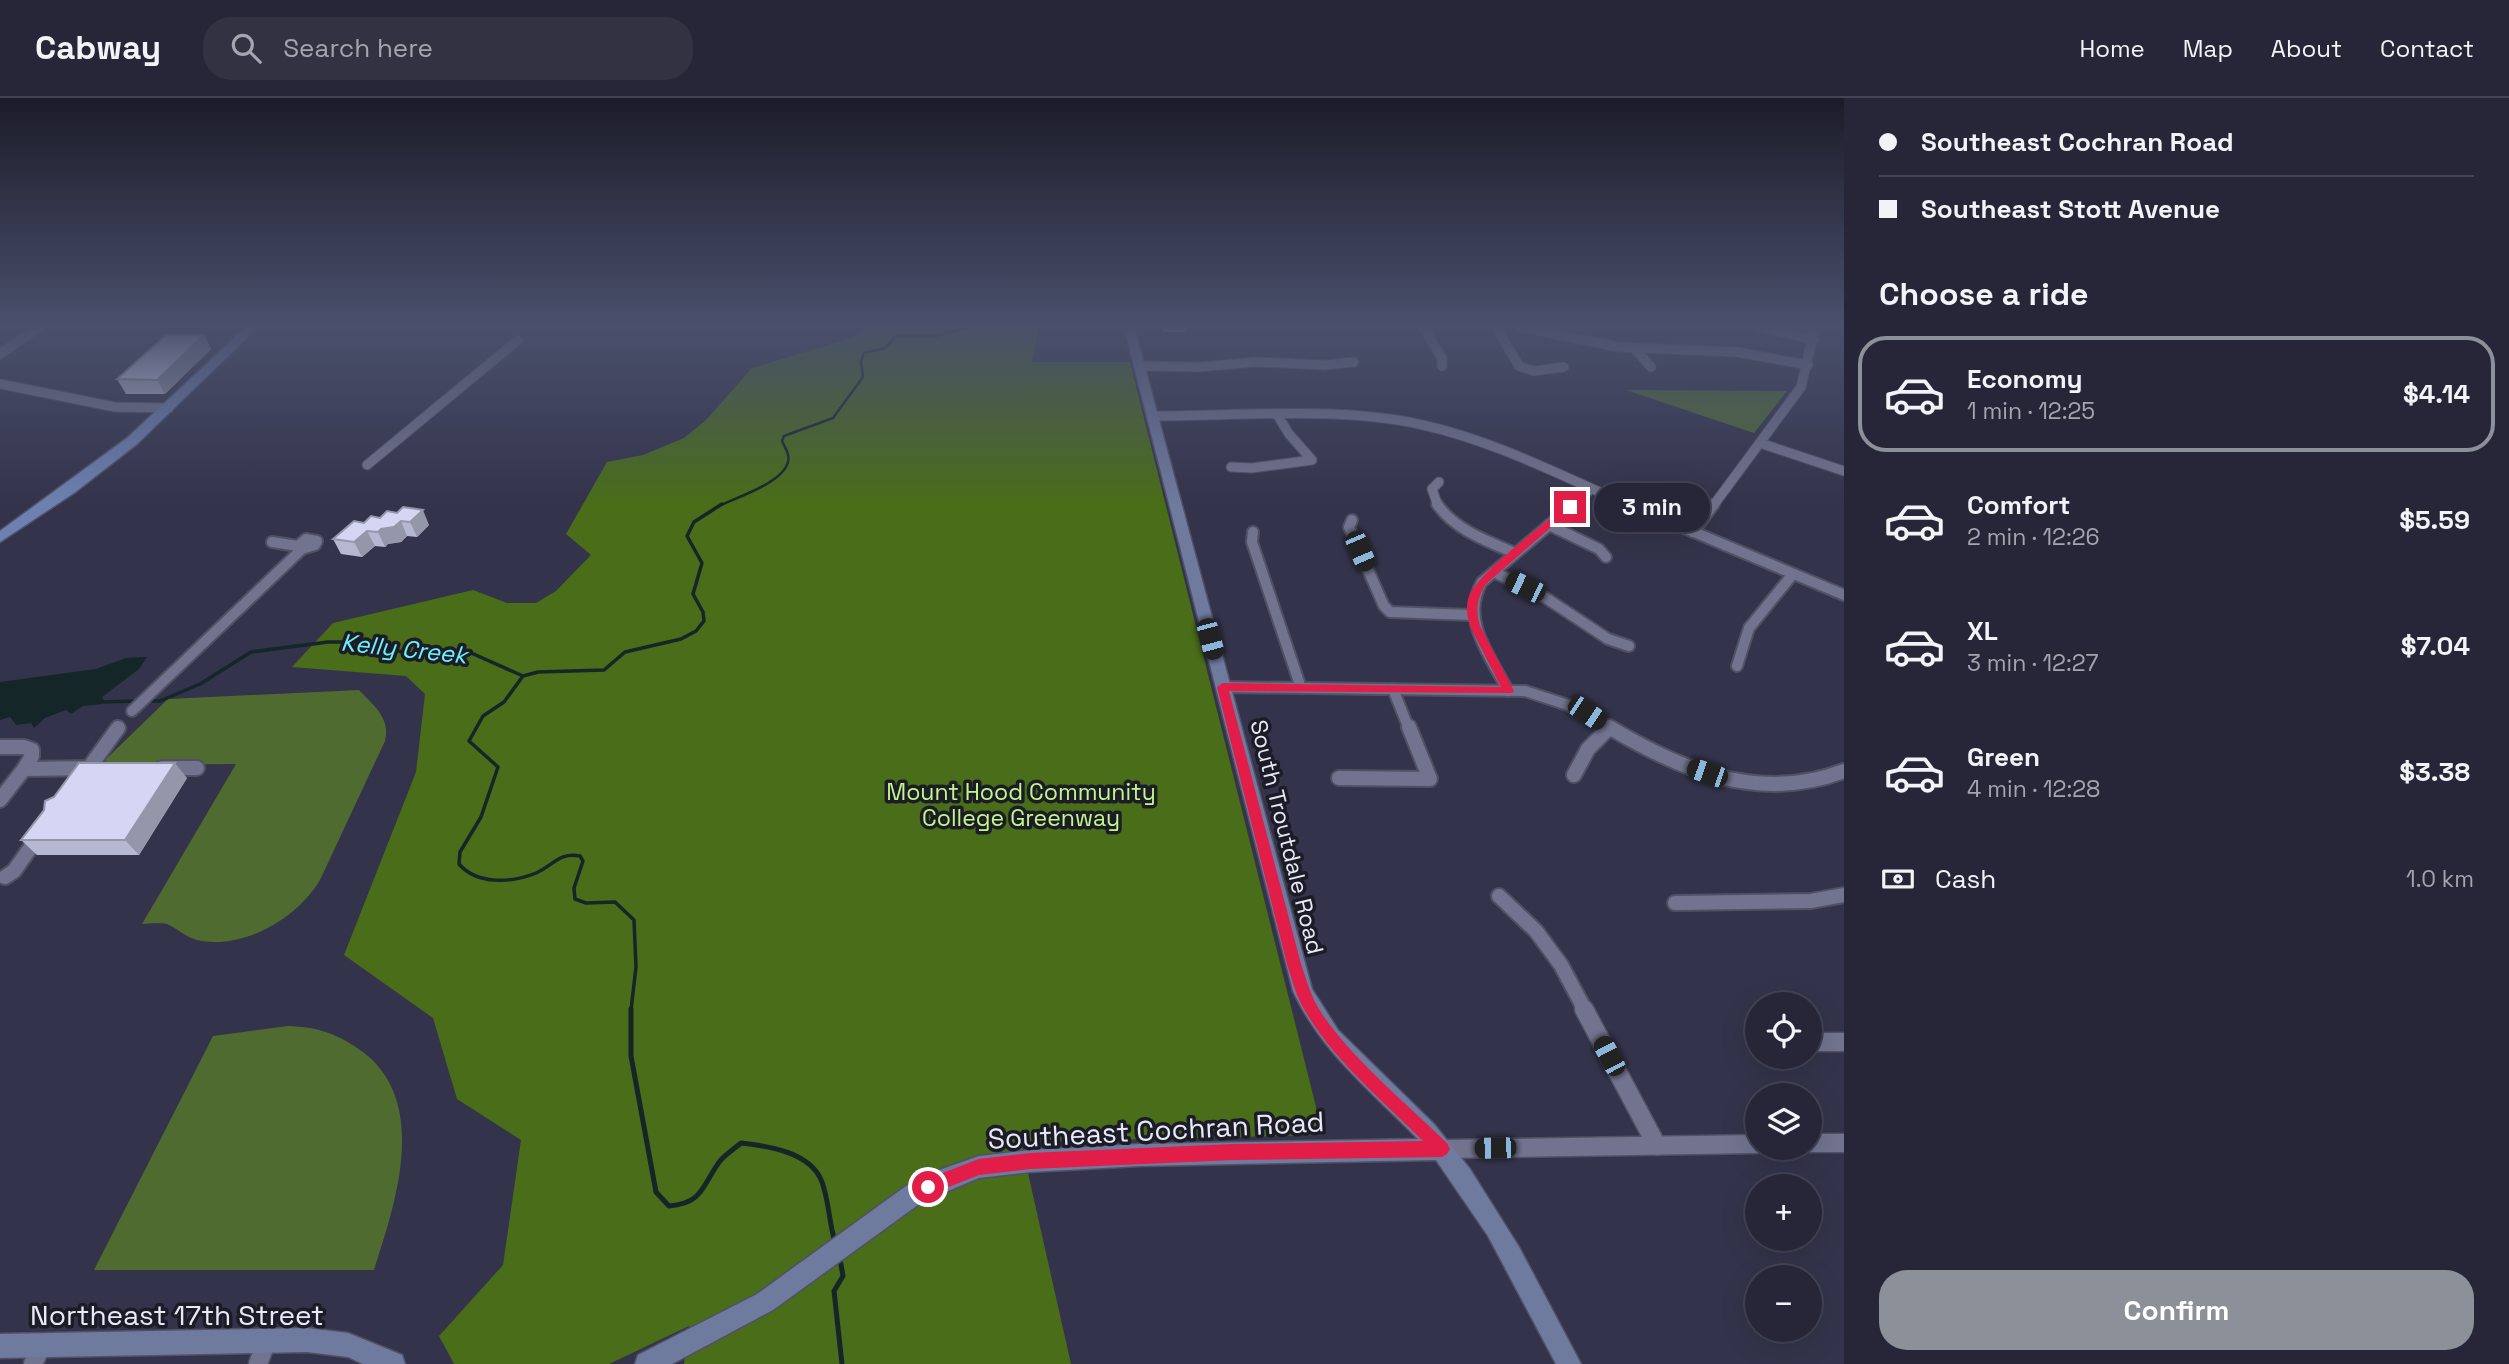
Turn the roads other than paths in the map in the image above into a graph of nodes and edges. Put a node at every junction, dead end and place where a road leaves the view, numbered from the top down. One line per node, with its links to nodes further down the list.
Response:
1 (10, 386): 6 (street)
2 (191, 386): 6 (main road)
3 (462, 386): 10 (street)
4 (1145, 386): 7 (main road, South Troutdale Road)
5 (1801, 386): 9 (street)
6 (169, 408): 19 (main road)
7 (1153, 416): 8 (street); 29 (main road, South Troutdale Road)
8 (1278, 416): 11 (street); 14 (street)
9 (1760, 443): 12 (street); 18 (street)
10 (367, 465)
11 (1231, 467)
12 (1844, 471)
13 (1439, 482): 21 (street)
14 (1591, 489): 16 (street); 18 (street)
15 (1352, 520): 26 (street)
16 (1549, 525): 21 (street); 22 (street)
17 (1253, 532): 30 (street)
18 (1693, 532): 24 (street)
19 (0, 538)
20 (272, 542): 33 (street)
21 (1515, 553): 23 (street)
22 (1606, 558)
23 (1494, 572): 26 (street); 27 (street)
24 (1793, 574): 25 (street); 28 (street)
25 (1844, 595)
26 (1472, 615): 32 (street)
27 (1629, 646)
28 (1737, 666)
29 (1223, 687): 30 (street); 57 (main road, South Troutdale Road)
30 (1301, 688): 31 (street)
31 (1393, 689): 32 (street); 43 (street)
32 (1508, 691): 35 (street)
33 (132, 711)
34 (118, 728): 37 (street)
35 (1609, 728): 41 (street); 42 (street)
36 (0, 747): 40 (street)
37 (96, 768): 40 (street); 44 (street)
38 (143, 768): 39 (street)
39 (197, 768)
40 (24, 769): 45 (street)
41 (1844, 771)
42 (1574, 775)
43 (1339, 778)
44 (75, 787)
45 (0, 800)
46 (44, 829): 47 (street)
47 (5, 877)
48 (1844, 895): 50 (street)
49 (1499, 896): 56 (street)
50 (1675, 903)
51 (1822, 1042): 52 (street)
52 (1844, 1042)
53 (1822, 1143): 54 (street)
54 (1844, 1143)
55 (1745, 1144): 56 (street)
56 (1657, 1146): 57 (street)
57 (1442, 1149): 63 (main road, Southeast Cochran Road); 64 (main road, South Troutdale Road)
58 (267, 1340): 60 (main road, Northeast 17th Street); 61 (street); 62 (main road, Northeast 17th Street)
59 (0, 1346): 60 (main road, Northeast 17th Street)
60 (37, 1354)
61 (258, 1364)
62 (393, 1364)
63 (646, 1364)
64 (1569, 1364)

